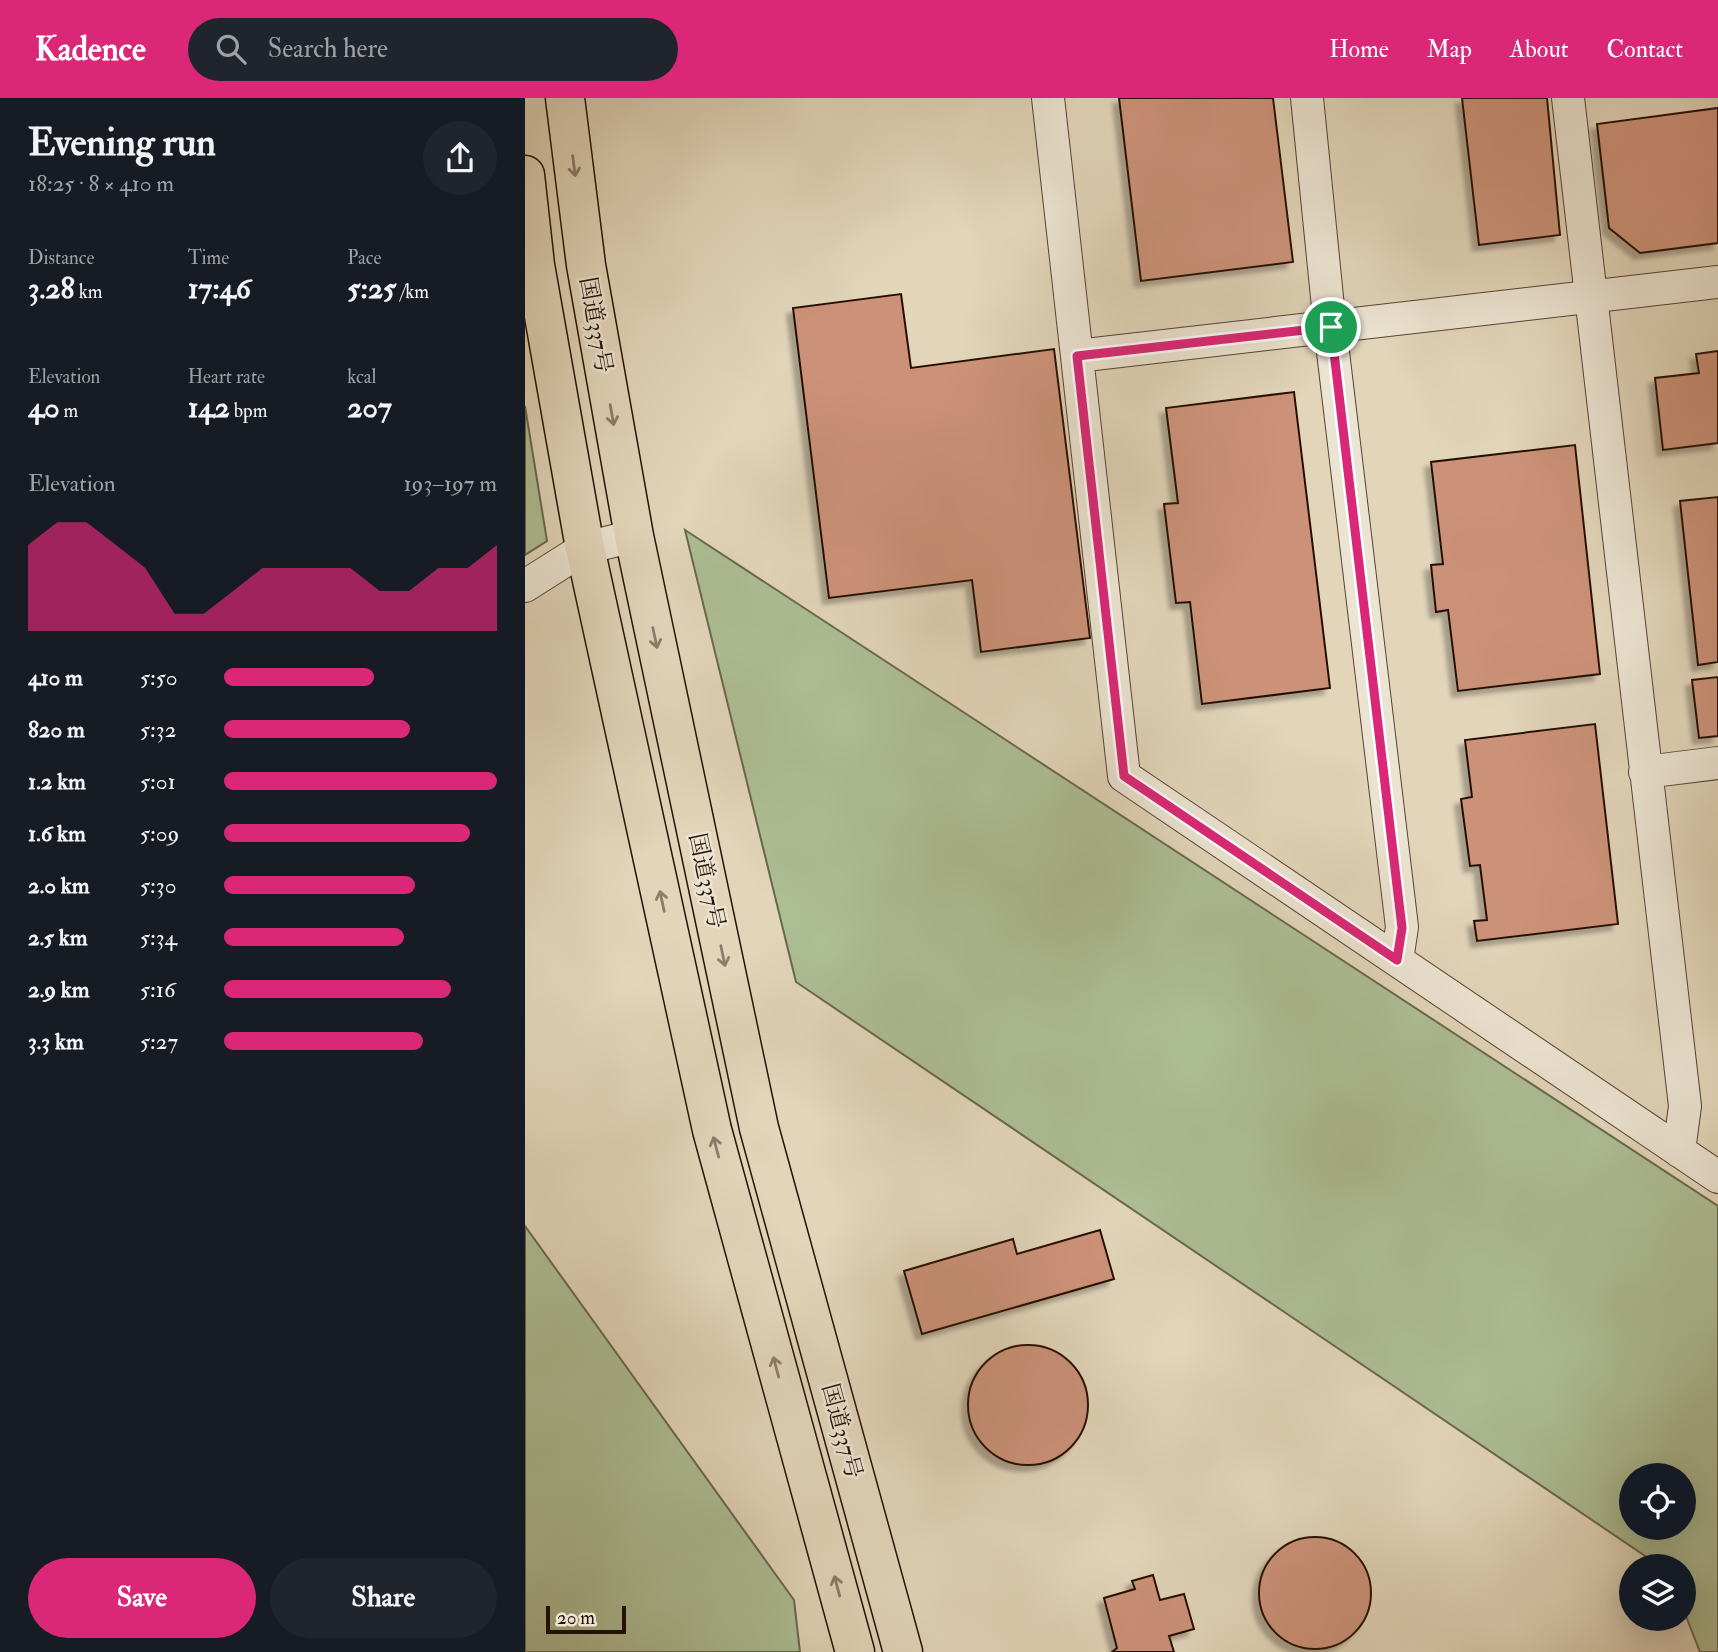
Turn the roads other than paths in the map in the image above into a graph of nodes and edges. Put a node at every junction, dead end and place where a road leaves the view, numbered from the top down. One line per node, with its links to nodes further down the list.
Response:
1 (565, 98): 10 (highway, 国道337号, one-way to 10)
2 (1048, 98): 9 (street)
3 (1307, 98): 8 (street)
4 (1568, 98): 7 (street)
5 (525, 175): 11 (highway, 国道337号)
6 (1718, 282): 7 (street)
7 (1591, 297): 8 (street); 14 (street)
8 (1331, 327): 9 (street); 15 (street)
9 (1077, 356): 15 (street)
10 (634, 536): 11 (street); 19 (highway, 国道337号, one-way to 19)
11 (585, 548): 12 (street); 18 (highway, 国道337号, one-way to 11)
12 (525, 586)
13 (1718, 763): 14 (street)
14 (1645, 772): 16 (street)
15 (1397, 960): 16 (street)
16 (1679, 1151): 17 (street)
17 (1718, 1177)
18 (855, 1652)
19 (903, 1652)

